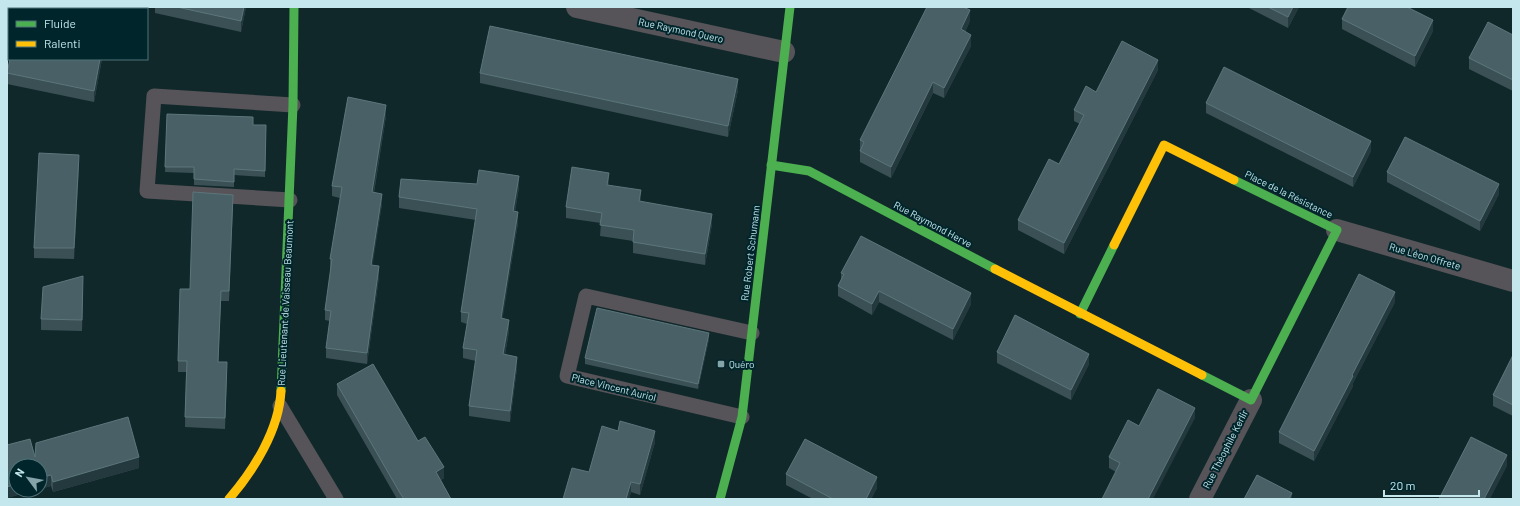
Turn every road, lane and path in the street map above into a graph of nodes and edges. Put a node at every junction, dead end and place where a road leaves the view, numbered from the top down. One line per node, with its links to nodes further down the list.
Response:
1 (294, 7): 5 (street, Rue Lieutenant de Vaisseau Beaumont)
2 (577, 7): 4 (street, Rue Raymond Quero)
3 (790, 7): 4 (street, Rue Robert Schumann)
4 (784, 52): 6 (street, Rue Robert Schumann)
5 (293, 106): 7 (street, Rue Lieutenant de Vaisseau Beaumont); 7 (lane)
6 (771, 165): 10 (street, Rue Raymond Herve); 11 (street, Rue Robert Schumann)
7 (290, 200): 13 (street, Rue Lieutenant de Vaisseau Beaumont)
8 (1337, 230): 9 (street, Rue Léon Offrete); 10 (street, Place de la Résistance); 12 (street, Place de la Résistance)
9 (1513, 281)
10 (1080, 314): 12 (street)
11 (752, 333): 14 (street, Rue Robert Schumann); 14 (lane, Place Vincent Auriol)
12 (1251, 400): 18 (street, Rue Théophile Kerlir)
13 (280, 406): 15 (street, Rue Lieutenant de Vaisseau Beaumont); 16 (lane)
14 (742, 416): 17 (street, Rue Robert Schumann)
15 (229, 499)
16 (336, 499)
17 (720, 499)
18 (1200, 499)

